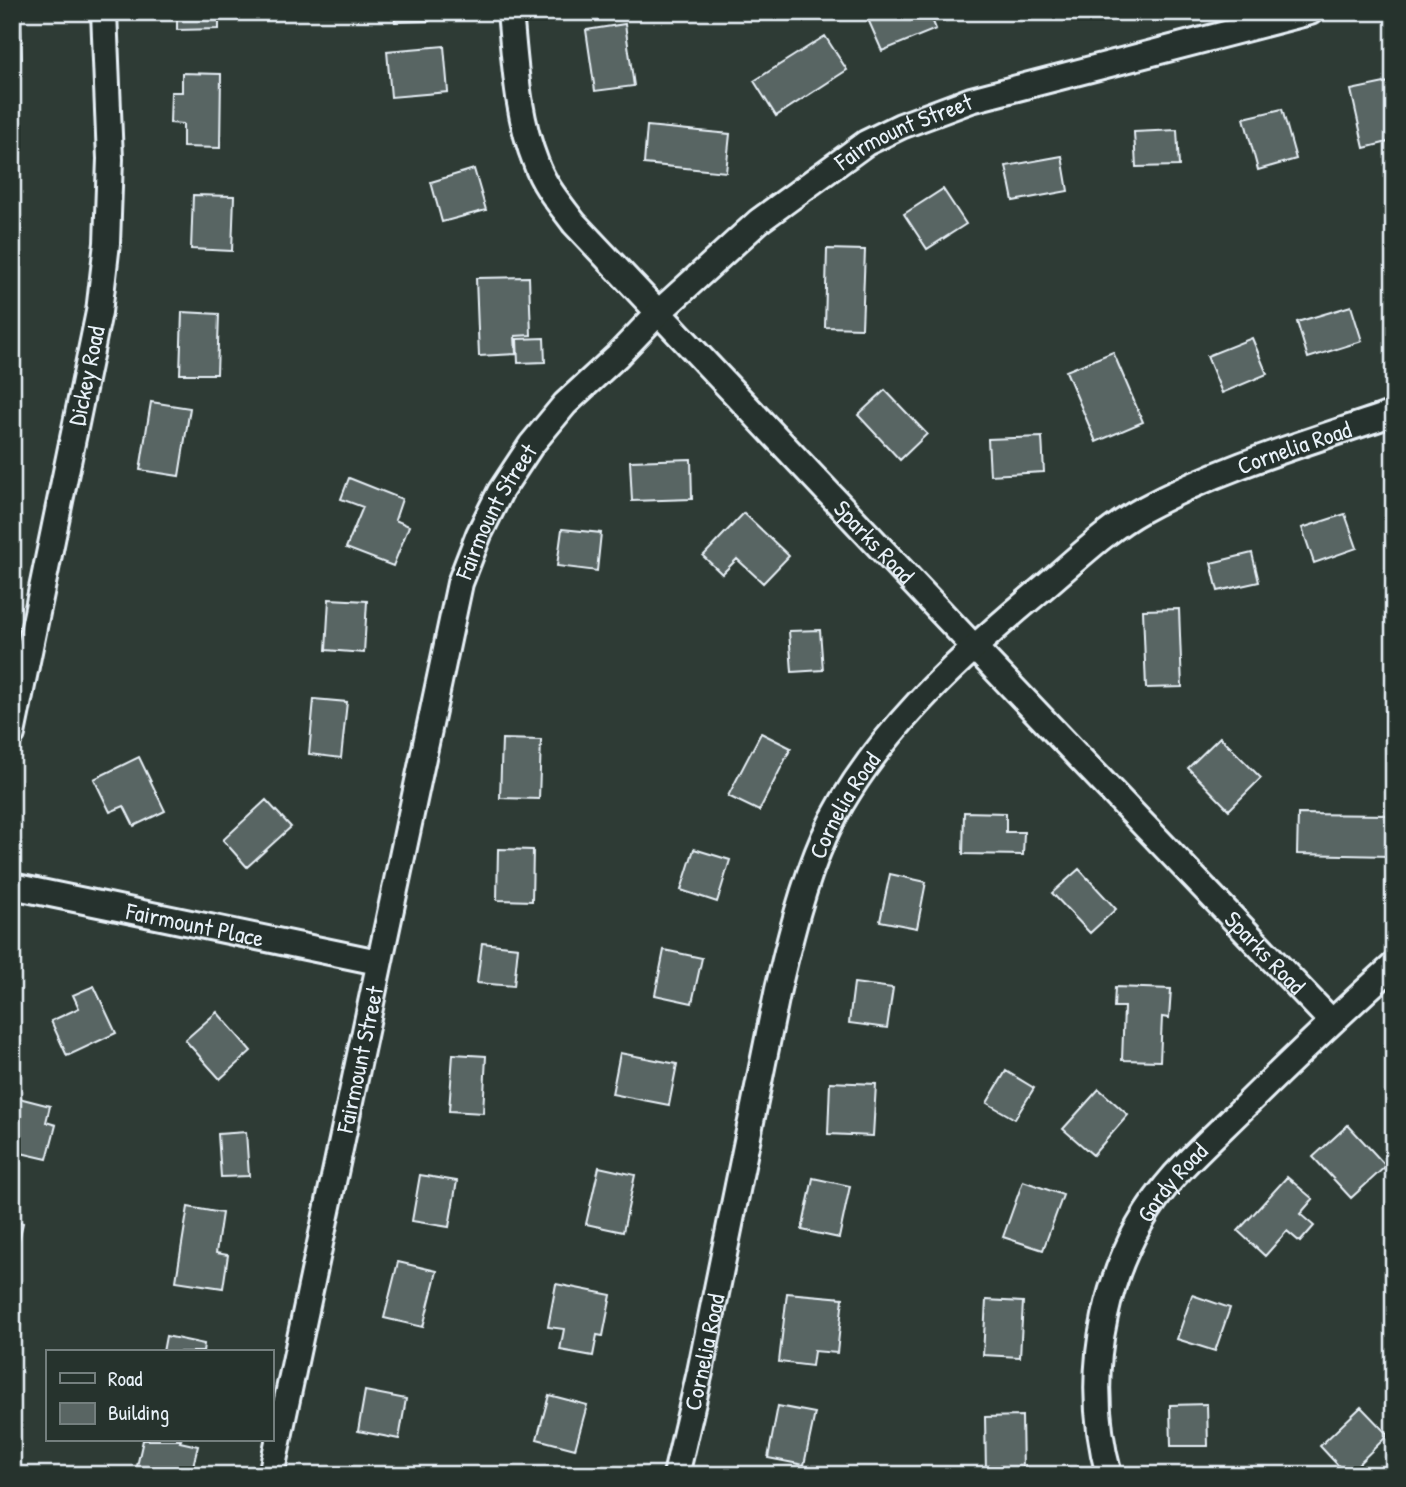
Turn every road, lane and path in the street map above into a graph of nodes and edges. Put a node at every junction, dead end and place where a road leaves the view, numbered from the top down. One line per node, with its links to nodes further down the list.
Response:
1 (104, 12): 7 (street, Dickey Road)
2 (510, 12): 4 (street, Sparks Road)
3 (1310, 12): 4 (street, Fairmount Street)
4 (659, 312): 6 (street, Sparks Road); 9 (street, Fairmount Street)
5 (1394, 413): 6 (street, Cornelia Road)
6 (973, 646): 11 (street, Sparks Road); 13 (street, Cornelia Road)
7 (12, 734)
8 (12, 886): 9 (street, Fairmount Place)
9 (378, 962): 12 (street, Fairmount Street)
10 (1394, 965): 11 (street, Gordy Road)
11 (1331, 1021): 14 (street, Gordy Road)
12 (271, 1475)
13 (676, 1475)
14 (1109, 1475)

